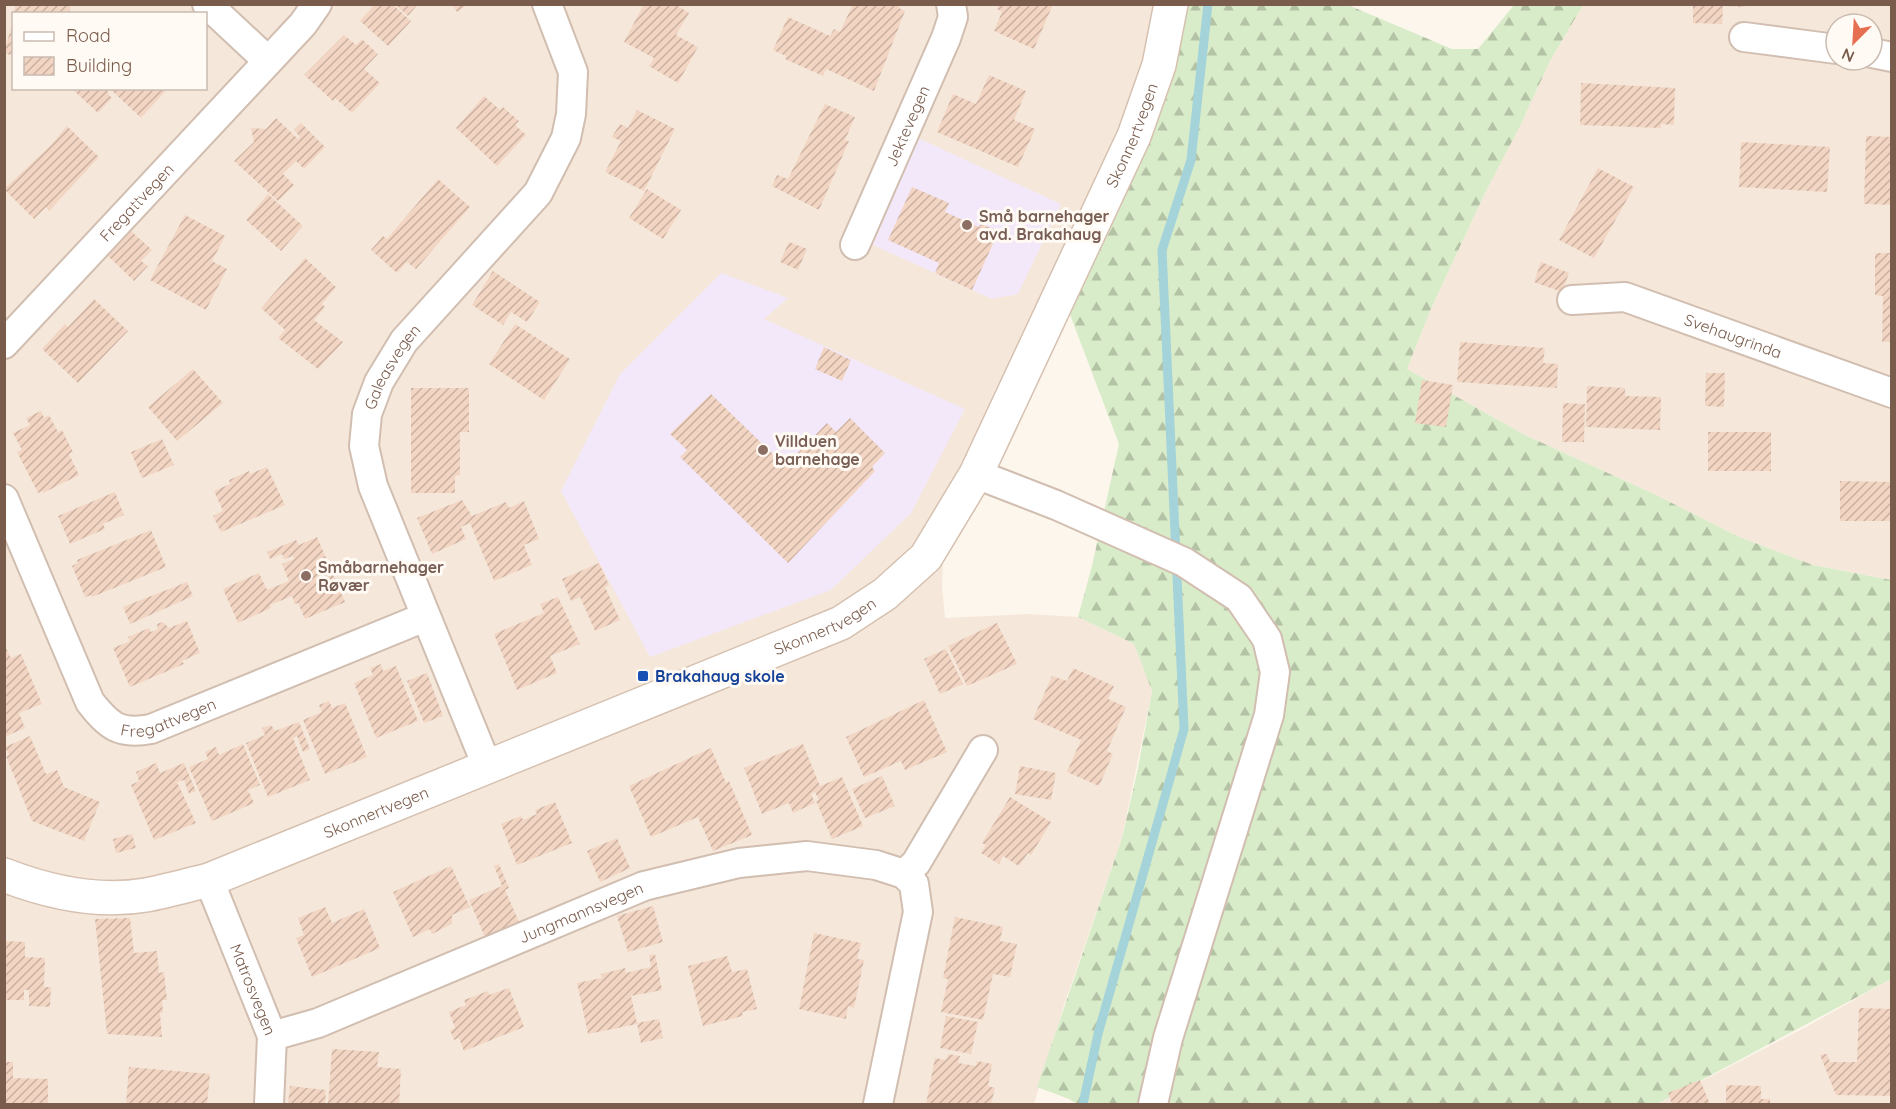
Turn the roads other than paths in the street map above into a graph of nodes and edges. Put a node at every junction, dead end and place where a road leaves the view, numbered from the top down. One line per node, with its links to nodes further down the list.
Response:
1 (207, 4): 8 (street)
2 (317, 4): 8 (street, Fregattvegen)
3 (547, 4): 15 (street, Galeasvegen)
4 (951, 4): 9 (street, Jektevegen)
5 (1171, 4): 13 (street, Skonnertvegen)
6 (1744, 37): 7 (street)
7 (1824, 47)
8 (268, 61): 11 (street, Fregattvegen)
9 (855, 245)
10 (1572, 300): 12 (street, Svehaugrinda)
11 (4, 344)
12 (1892, 393)
13 (976, 474): 17 (street, Skonnertvegen); 24 (street)
14 (4, 499): 15 (street, Fregattvegen)
15 (424, 617): 17 (street, Galeasvegen)
16 (983, 750): 19 (street)
17 (487, 766): 20 (street, Skonnertvegen)
18 (4, 874): 20 (street, Skonnertvegen)
19 (904, 874): 21 (street, Jungmannsvegen); 23 (street)
20 (209, 880): 21 (street, Matrosvegen)
21 (272, 1036): 22 (street, Matrosvegen)
22 (268, 1104)
23 (878, 1104)
24 (1153, 1104)

